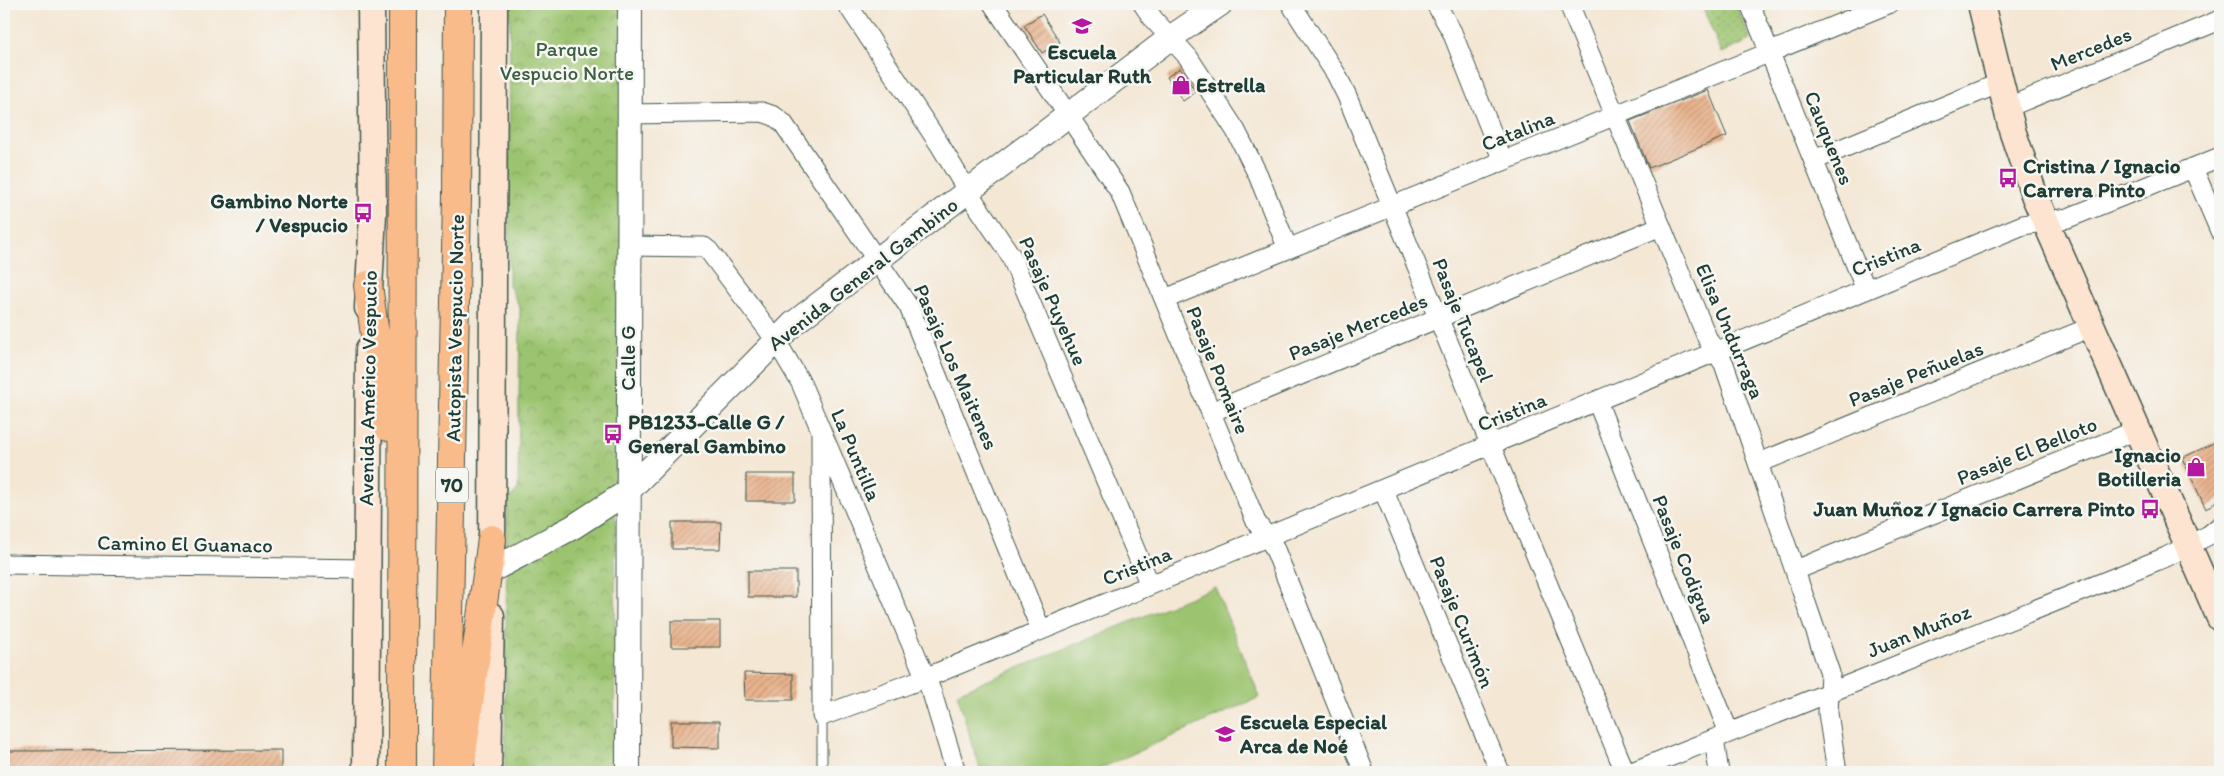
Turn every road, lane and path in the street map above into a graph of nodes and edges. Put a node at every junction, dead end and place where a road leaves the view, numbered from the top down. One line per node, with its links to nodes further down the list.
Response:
1 (371, 4): 35 (main road, Avenida Américo Vespucio)
2 (403, 4): 50 (highway)
3 (458, 4): 68 (highway, Autopista Vespucio Norte / 70)
4 (494, 4): 53 (main road)
5 (630, 4): 20 (street, Calle G)
6 (847, 4): 27 (street, Pasaje Puyehue)
7 (993, 4): 22 (street, Pasaje Pomaire)
8 (1143, 4): 17 (street)
9 (1220, 4): 17 (street, Avenida General Gambino)
10 (1291, 4): 28 (street, Pasaje Tucapel)
11 (1436, 4): 25 (street)
12 (1569, 4): 21 (street, Elisa Undurraga)
13 (1750, 4): 18 (street, Cauquenes)
14 (1888, 4): 18 (street, Catalina)
15 (1981, 4): 19 (main road)
16 (2220, 20): 19 (street, Mercedes)
17 (1170, 38): 22 (street, Avenida General Gambino); 33 (street)
18 (1770, 52): 21 (street, Catalina); 24 (street, Cauquenes)
19 (2003, 95): 24 (street); 29 (main road)
20 (628, 114): 32 (street, Calle G); 34 (street, Pasaje Los Maitenes)
21 (1615, 115): 25 (street, Catalina); 30 (street, Elisa Undurraga)
22 (1068, 116): 27 (street, Avenida General Gambino); 37 (street, Pasaje Pomaire)
23 (2220, 157): 26 (street, Cristina)
24 (1814, 160): 36 (street, Cauquenes)
25 (1503, 161): 28 (street, Catalina)
26 (2193, 168): 29 (street, Cristina); 31 (street)
27 (968, 192): 34 (street, Avenida General Gambino); 59 (street, Pasaje Puyehue)
28 (1392, 206): 33 (street, Catalina); 38 (street, Pasaje Tucapel)
29 (2045, 222): 36 (street, Cristina); 39 (main road)
30 (1661, 226): 38 (street, Pasaje Mercedes); 41 (street, Elisa Undurraga)
31 (2220, 231)
32 (628, 246): 40 (street, La Puntilla); 49 (street, Calle G)
33 (1288, 249): 37 (street, Catalina)
34 (876, 260): 40 (street, Avenida General Gambino); 61 (street, Pasaje Los Maitenes)
35 (368, 285): 50 (highway); 56 (main road, Avenida Américo Vespucio)
36 (1866, 290): 41 (street, Cristina)
37 (1165, 299): 43 (street, Pasaje Pomaire)
38 (1438, 318): 43 (street, Pasaje Mercedes); 46 (street, Pasaje Tucapel)
39 (2091, 327): 44 (main road); 47 (street, Pasaje Peñuelas)
40 (776, 339): 45 (street, La Puntilla); 49 (street, Avenida General Gambino)
41 (1717, 351): 42 (street, Cristina); 47 (street, Elisa Undurraga)
42 (1597, 401): 46 (street, Cristina); 65 (street, Pasaje Codigua)
43 (1211, 412): 52 (street, Pasaje Pomaire)
44 (2136, 430): 54 (main road); 58 (street, Pasaje El Belloto)
45 (821, 432): 62 (street, La Puntilla); 64 (street)
46 (1490, 445): 48 (street, Cristina); 76 (street, Pasaje Tucapel)
47 (1758, 463): 58 (street, Elisa Undurraga)
48 (1383, 489): 52 (street, Cristina); 75 (street, Pasaje Curimón)
49 (627, 492): 57 (street, Avenida General Gambino); 71 (street, Calle G)
50 (402, 524): 67 (highway)
51 (2220, 526): 54 (street, Juan Muñoz)
52 (1267, 537): 59 (street, Cristina); 74 (street, Pasaje Pomaire)
53 (492, 539): 57 (main road); 69 (highway)
54 (2188, 547): 60 (main road); 63 (street, Juan Muñoz)
55 (4, 564): 56 (street, Camino El Guanaco)
56 (366, 569): 66 (main road, Avenida Américo Vespucio)
57 (492, 570): 70 (main road)
58 (1796, 570): 63 (street, Elisa Undurraga)
59 (1150, 585): 61 (street, Cristina)
60 (2220, 618)
61 (1041, 630): 62 (street, Cristina)
62 (925, 678): 64 (street, Cristina); 73 (street, La Puntilla)
63 (1829, 692): 65 (street, Juan Muñoz); 79 (street, Elisa Undurraga)
64 (822, 716): 72 (lane)
65 (1721, 736): 77 (street, Juan Muñoz); 78 (street, Pasaje Codigua)
66 (366, 772)
67 (402, 772)
68 (446, 772)
69 (459, 772)
70 (488, 772)
71 (628, 772)
72 (822, 772)
73 (956, 772)
74 (1364, 772)
75 (1500, 772)
76 (1625, 772)
77 (1632, 772)
78 (1719, 772)
79 (1838, 772)

